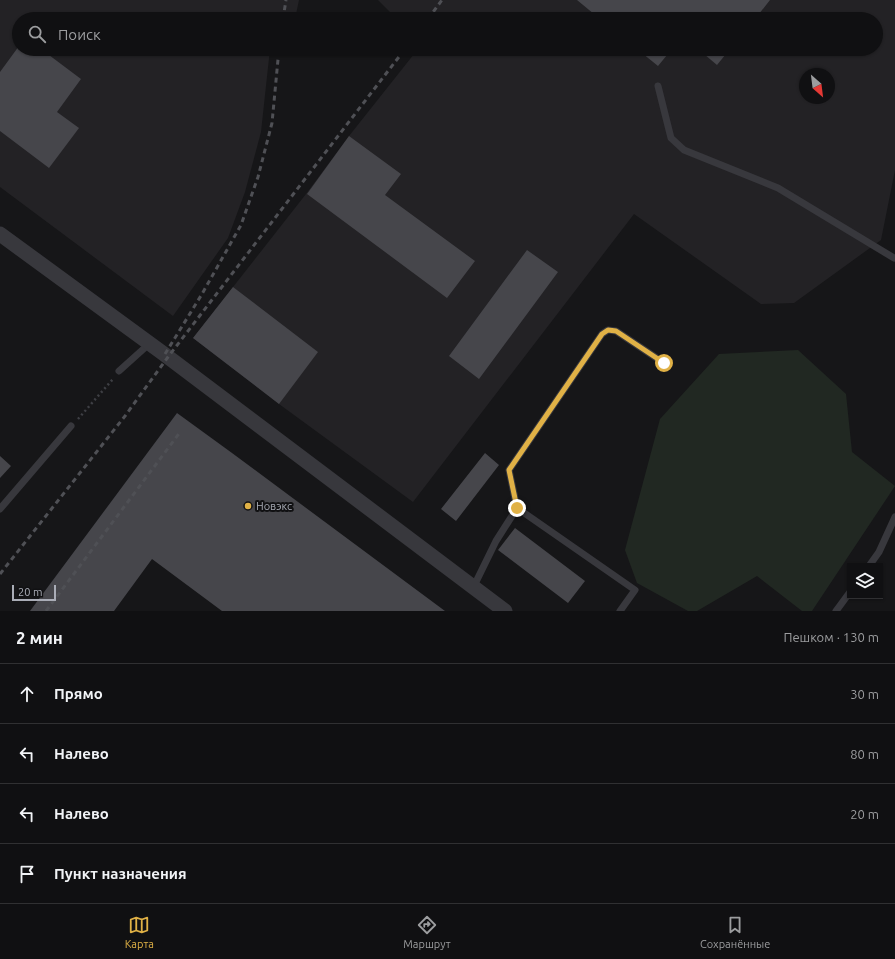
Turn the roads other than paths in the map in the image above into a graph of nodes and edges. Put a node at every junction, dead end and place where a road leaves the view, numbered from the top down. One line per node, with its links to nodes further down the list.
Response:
1 (658, 86): 3 (lane)
2 (0, 234): 4 (street)
3 (895, 258)
4 (149, 344): 6 (lane); 12 (street)
5 (664, 363): 8 (lane)
6 (119, 371)
7 (71, 426): 9 (lane)
8 (517, 508): 12 (lane); 15 (lane)
9 (0, 509)
10 (895, 516): 11 (lane)
11 (871, 563)
12 (473, 588): 14 (street)
13 (847, 596): 16 (lane)
14 (505, 611)
15 (620, 611)
16 (836, 611)

